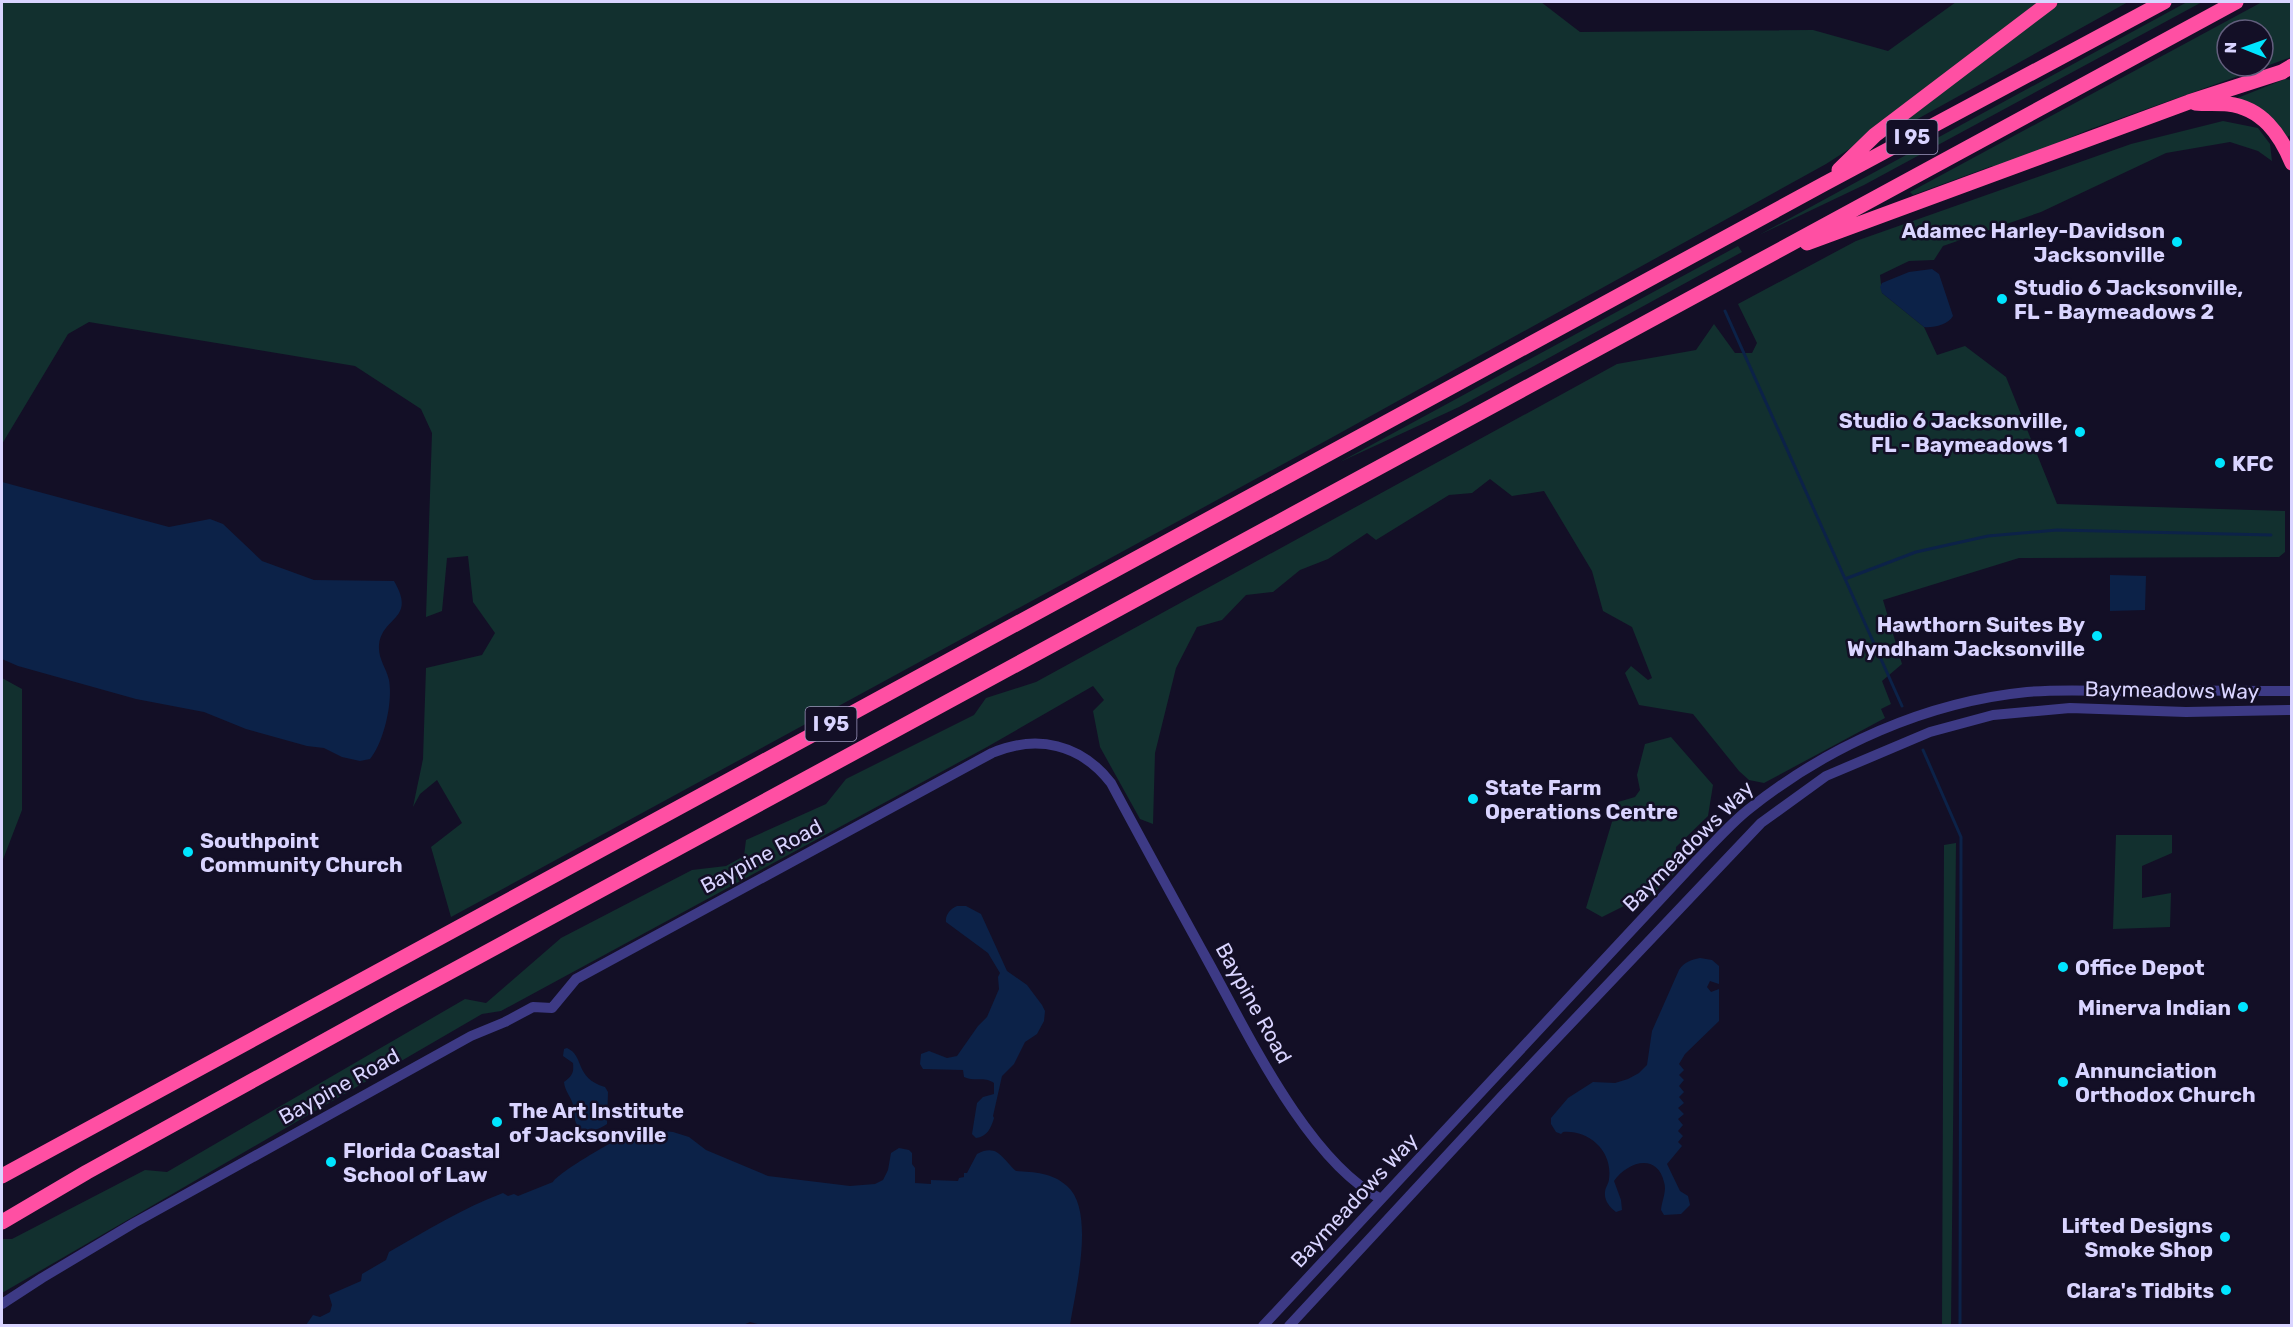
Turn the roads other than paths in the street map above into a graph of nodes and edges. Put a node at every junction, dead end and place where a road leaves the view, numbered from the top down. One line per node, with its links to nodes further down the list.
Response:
1 (2050, 2): 7 (highway)
2 (2164, 2): 7 (highway, I 95)
3 (2236, 2): 8 (highway, I 95)
4 (2288, 70): 5 (highway)
5 (2189, 102): 6 (highway); 8 (highway)
6 (2292, 163)
7 (1824, 184): 13 (highway, I 95)
8 (1759, 261): 15 (highway, I 95)
9 (2292, 691): 10 (street, Baymeadows Way)
10 (2026, 692): 12 (street); 14 (street, Baymeadows Way)
11 (2292, 710): 12 (street, Baymeadows Way)
12 (2025, 711): 18 (street, Baymeadows Way)
13 (2, 1176)
14 (1381, 1199): 16 (street, Baypine Road); 17 (street, Baymeadows Way)
15 (2, 1222)
16 (2, 1304)
17 (1263, 1326)
18 (1289, 1326)

